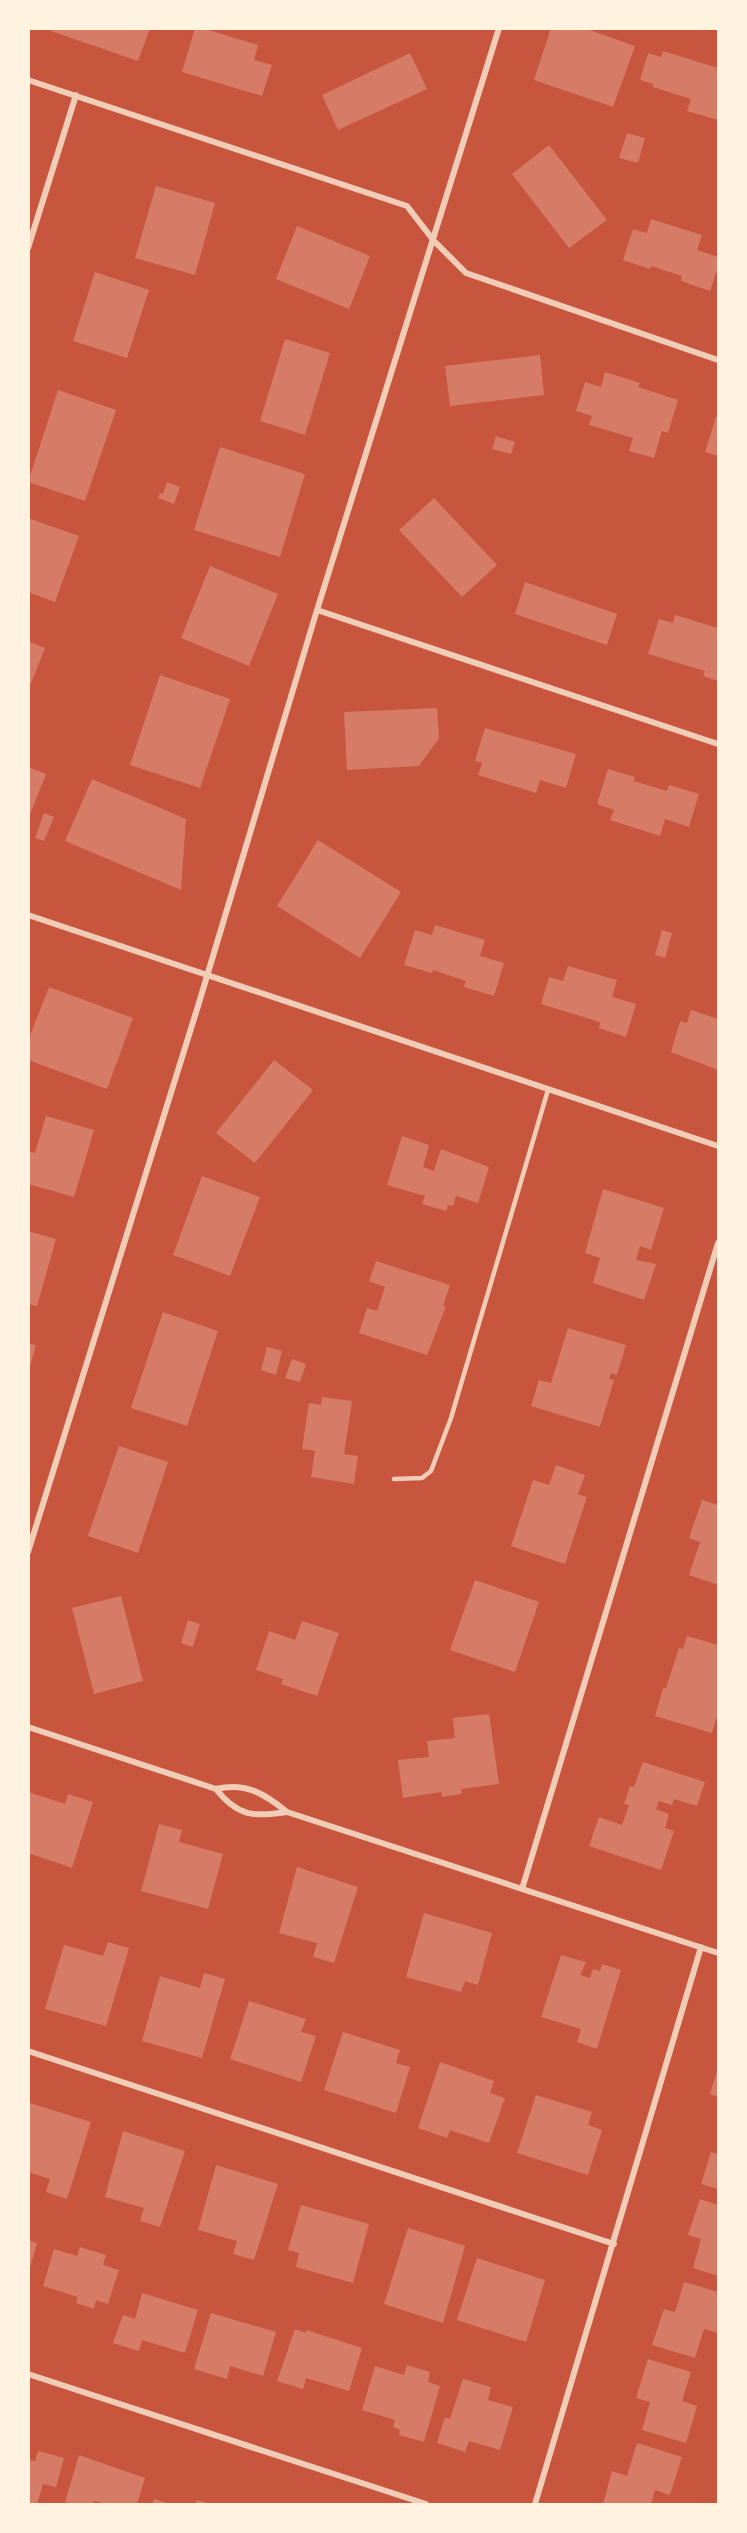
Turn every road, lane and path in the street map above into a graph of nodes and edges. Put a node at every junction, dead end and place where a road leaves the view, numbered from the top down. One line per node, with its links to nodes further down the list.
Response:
1 (499, 28): 4 (street)
2 (28, 80): 3 (street)
3 (76, 95): 4 (street); 5 (street)
4 (434, 241): 6 (street); 7 (street)
5 (28, 248)
6 (718, 360)
7 (317, 610): 8 (street); 10 (street)
8 (718, 744)
9 (28, 915): 10 (street)
10 (207, 975): 11 (street); 15 (street)
11 (548, 1090): 12 (street); 14 (lane)
12 (718, 1146)
13 (718, 1242): 19 (street)
14 (394, 1479)
15 (28, 1552)
16 (28, 1727): 17 (street)
17 (216, 1789): 18 (street); 18 (street)
18 (287, 1812): 19 (street)
19 (522, 1889): 20 (street)
20 (701, 1947): 21 (street); 23 (street)
21 (718, 1953)
22 (28, 2051): 23 (street)
23 (614, 2244): 26 (street)
24 (28, 2374): 25 (street)
25 (426, 2505)
26 (535, 2505)

